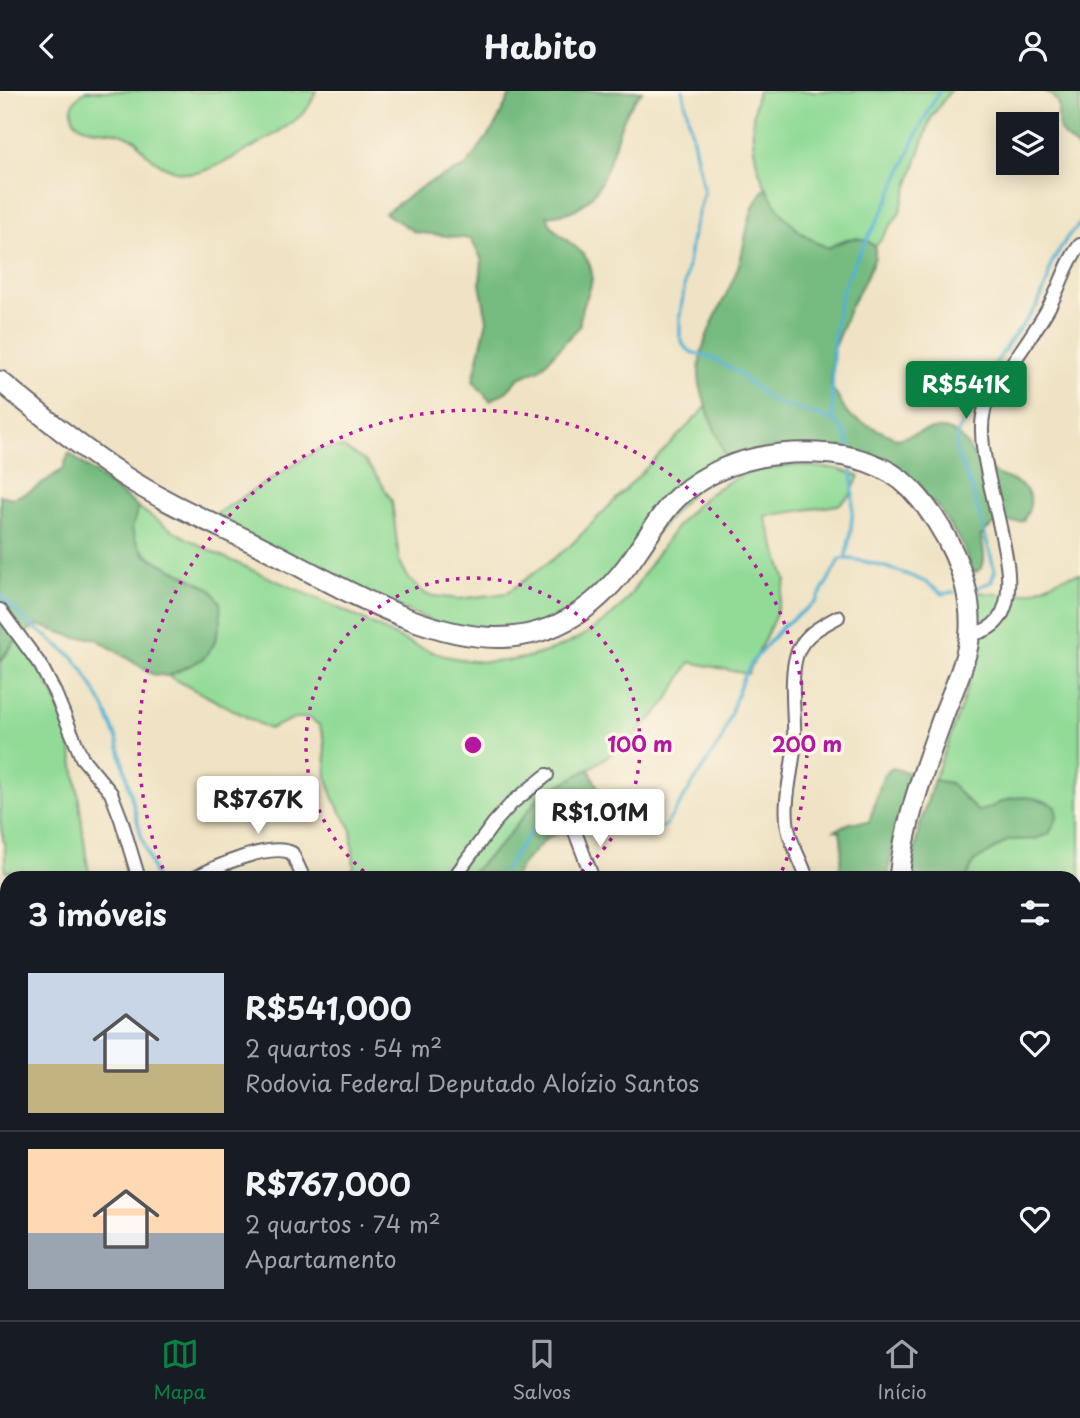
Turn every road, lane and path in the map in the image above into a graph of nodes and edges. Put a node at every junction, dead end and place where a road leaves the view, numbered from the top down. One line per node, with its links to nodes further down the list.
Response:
1 (1080, 245): 5 (street)
2 (0, 381): 5 (highway)
3 (0, 610): 8 (street)
4 (838, 617): 13 (street)
5 (970, 635): 14 (highway)
6 (547, 775): 11 (street)
7 (575, 832): 12 (street)
8 (137, 871)
9 (213, 871): 10 (street)
10 (300, 871)
11 (459, 871)
12 (590, 871)
13 (805, 871)
14 (900, 871)

